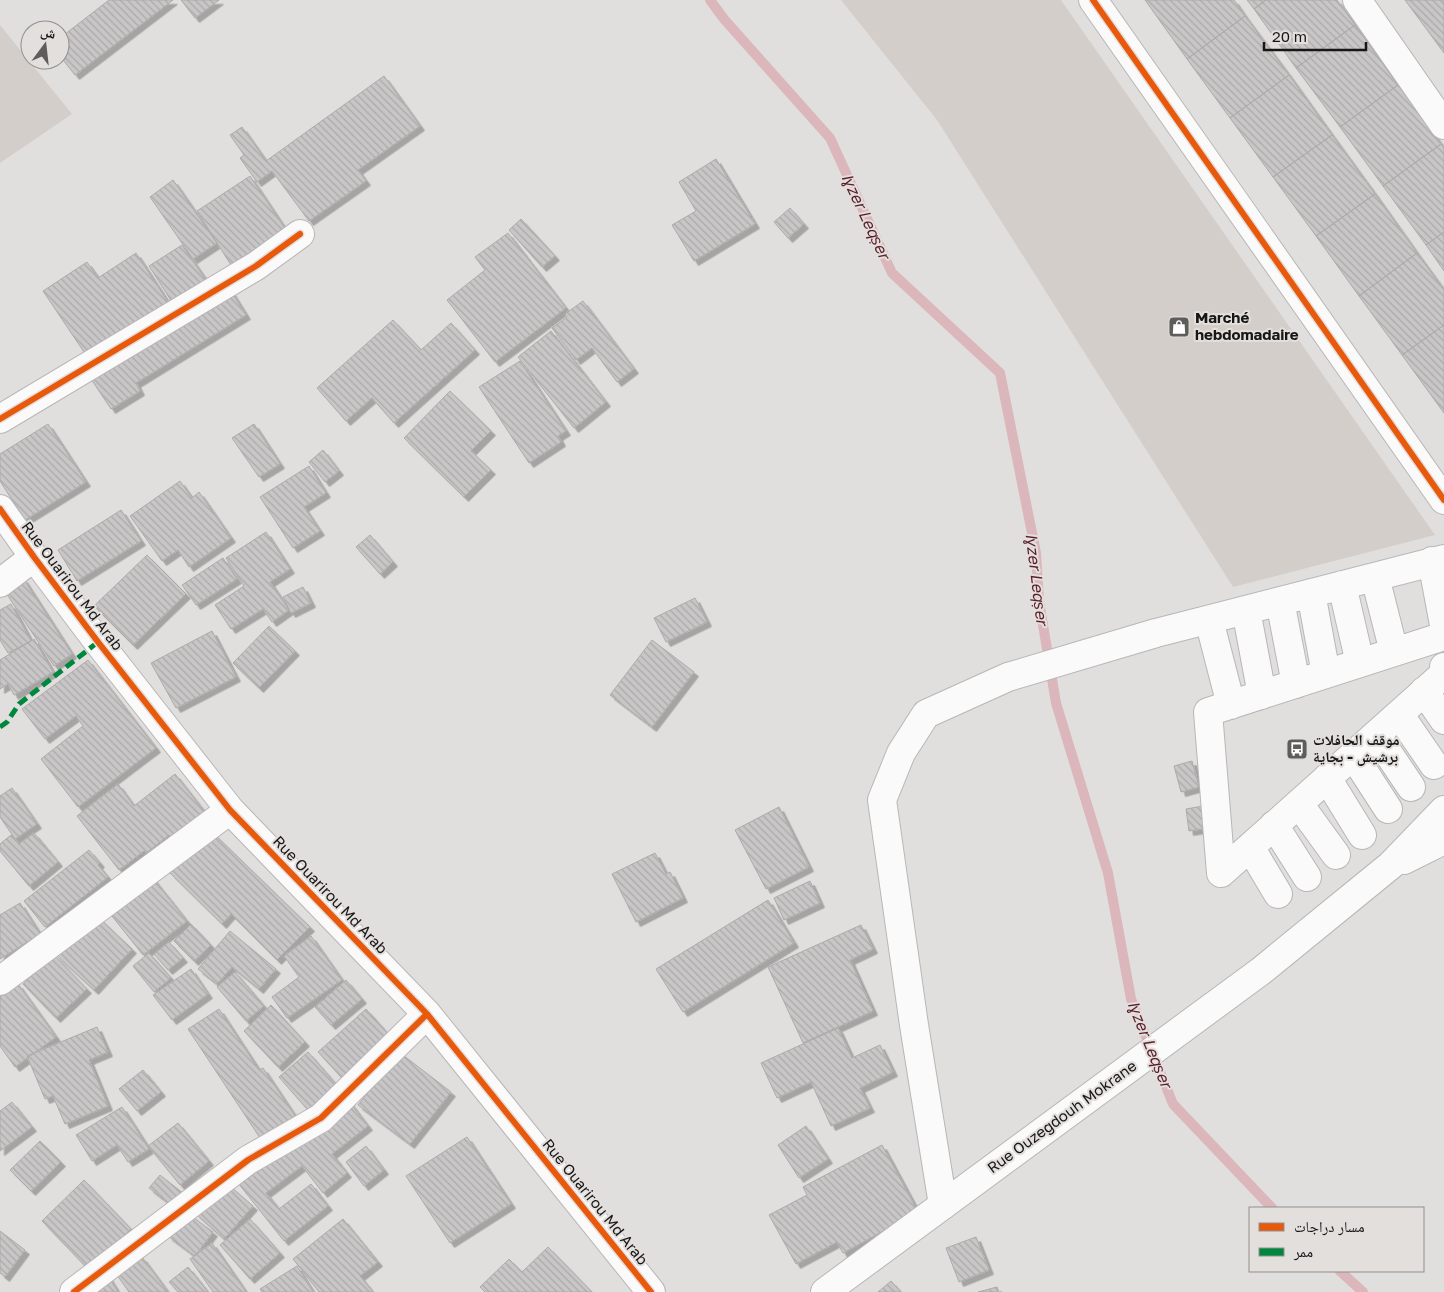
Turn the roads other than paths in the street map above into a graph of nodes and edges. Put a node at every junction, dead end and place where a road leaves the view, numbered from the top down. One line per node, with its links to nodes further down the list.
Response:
1 (1093, 0): 6 (street)
2 (1357, 0): 3 (street)
3 (1444, 124)
4 (300, 234): 5 (street)
5 (0, 419)
6 (1444, 500)
7 (0, 509): 8 (street, Rue Ouarirou Md Arab)
8 (34, 557): 11 (street); 36 (street, Rue Ouarirou Md Arab)
9 (1438, 560): 10 (street); 17 (street)
10 (1375, 577): 12 (street); 19 (street)
11 (0, 583)
12 (1342, 585): 13 (street); 20 (street)
13 (1311, 593): 14 (street); 22 (street)
14 (1280, 601): 15 (street); 23 (street)
15 (1246, 610): 16 (street); 25 (street)
16 (1209, 620): 26 (street); 48 (street)
17 (1444, 625)
18 (1444, 636): 19 (street)
19 (1394, 652): 20 (street)
20 (1360, 663): 22 (street)
21 (1444, 667): 24 (street)
22 (1326, 674): 23 (street)
23 (1296, 684): 25 (street)
24 (1424, 691): 27 (street); 28 (street)
25 (1262, 695): 26 (street)
26 (1231, 705): 41 (street)
27 (1399, 714): 29 (street); 31 (street)
28 (1444, 720)
29 (1376, 735): 30 (street); 33 (street)
30 (1353, 755): 32 (street); 35 (street)
31 (1434, 765)
32 (1327, 778): 34 (street); 39 (street)
33 (1411, 788)
34 (1299, 804): 38 (street); 42 (street)
35 (1388, 809)
36 (230, 810): 46 (street); 47 (street, Rue Ouarirou Md Arab)
37 (1444, 810): 43 (street, Rue Ouzegdouh Mokrane)
38 (1274, 825): 41 (street); 44 (street)
39 (1362, 835)
40 (1444, 840): 43 (street, Rue Ouzegdouh Mokrane)
41 (1250, 847): 45 (street)
42 (1336, 854)
43 (1391, 865): 48 (street, Rue Ouzegdouh Mokrane)
44 (1307, 877)
45 (1278, 894)
46 (0, 982)
47 (427, 1014): 49 (street); 50 (street, Rue Ouarirou Md Arab)
48 (943, 1205): 51 (street, Rue Ouzegdouh Mokrane)
49 (74, 1292)
50 (651, 1292)
51 (826, 1292)

